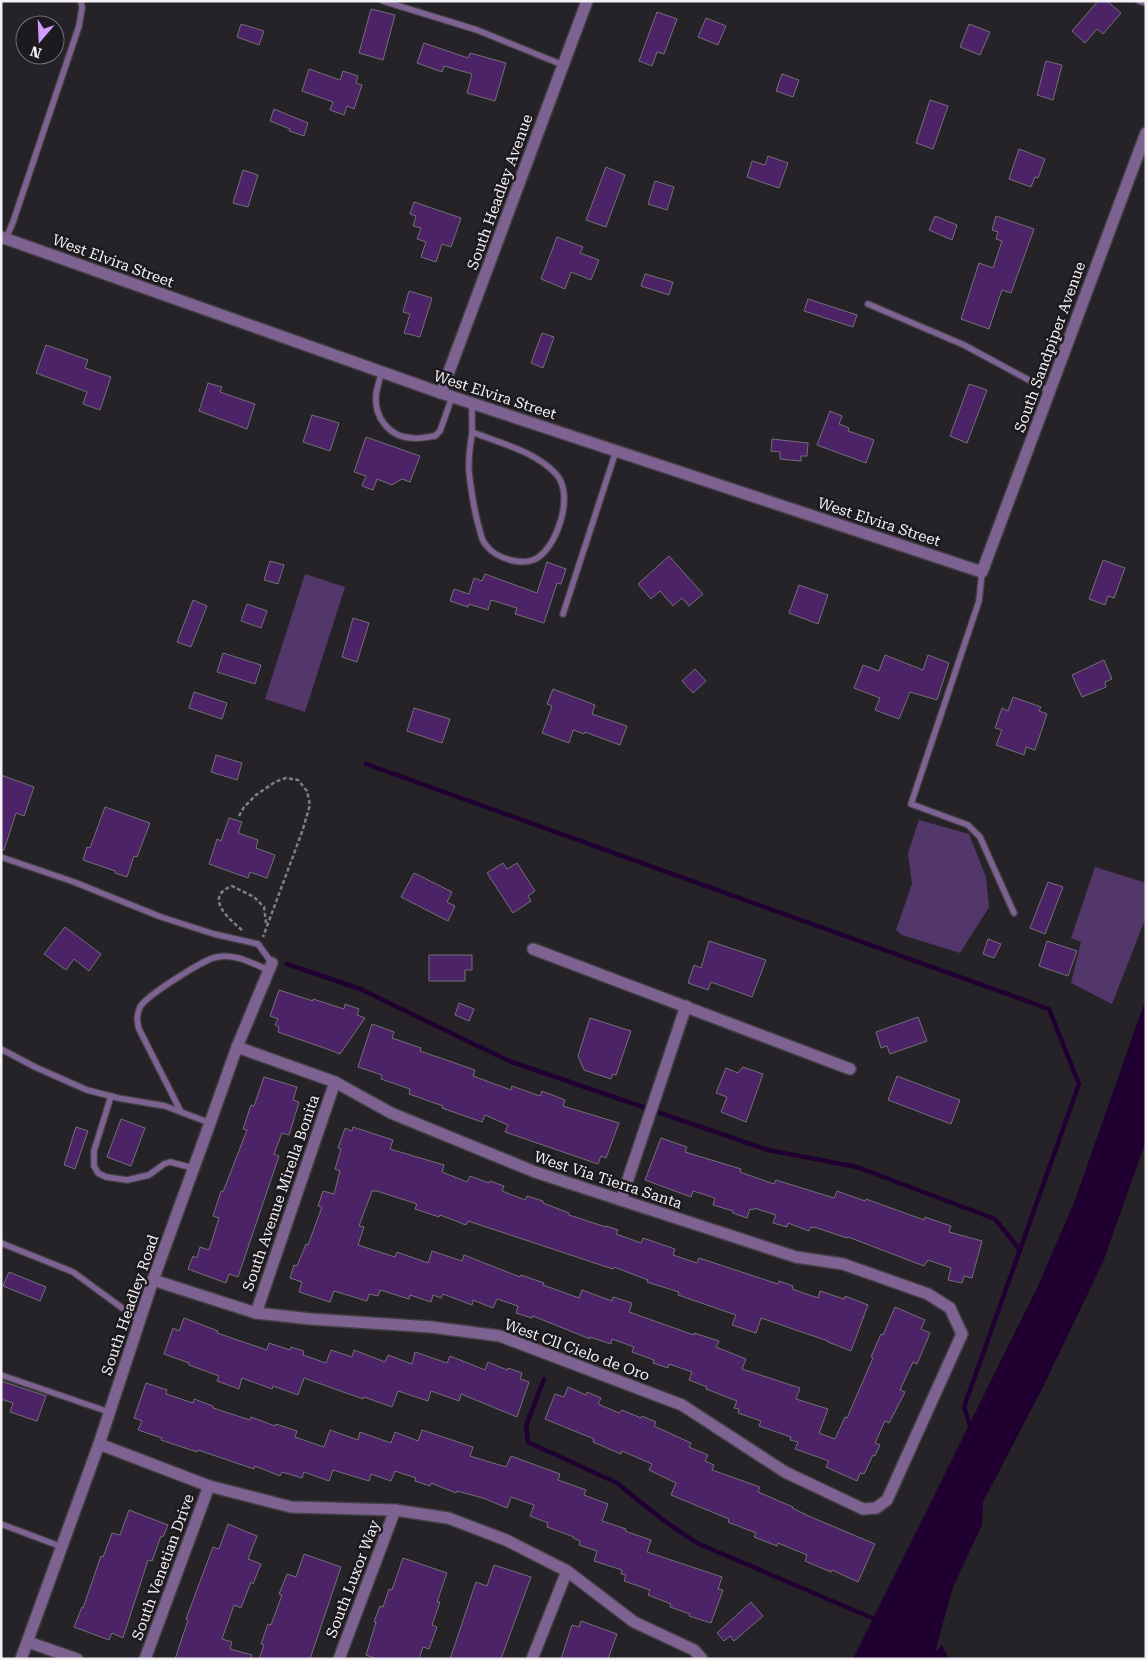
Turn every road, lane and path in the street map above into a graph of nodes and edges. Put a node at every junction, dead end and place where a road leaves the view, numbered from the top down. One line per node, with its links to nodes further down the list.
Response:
1 (81, 1): 8 (lane)
2 (383, 1): 6 (lane)
3 (587, 1): 6 (street, South Headley Avenue)
4 (1139, 1): 5 (lane)
5 (1146, 3)
6 (563, 65): 12 (street, South Headley Avenue)
7 (1146, 133): 11 (street, South Sandpiper Avenue)
8 (4, 238): 10 (street, West Elvira Street)
9 (868, 304): 11 (lane)
10 (381, 372): 12 (street, West Elvira Street); 12 (lane)
11 (1049, 391): 16 (street, South Sandpiper Avenue)
12 (446, 395): 13 (street, West Elvira Street)
13 (472, 404): 14 (lane); 15 (street, West Elvira Street)
14 (472, 432): 14 (lane)
15 (616, 451): 16 (street, West Elvira Street); 17 (lane)
16 (982, 572): 20 (lane)
17 (563, 614)
18 (239, 816): 21 (path)
19 (1, 857): 22 (lane)
20 (1014, 913)
21 (267, 924): 22 (path); 23 (path)
22 (252, 942): 23 (lane)
23 (261, 948): 25 (lane)
24 (534, 949): 26 (street)
25 (270, 966): 27 (street, South Headley Road); 32 (lane)
26 (686, 1006): 29 (street); 35 (street)
27 (237, 1047): 30 (street, West Via Tierra Santa); 33 (street, South Headley Road)
28 (1, 1049): 31 (lane)
29 (850, 1069)
30 (335, 1082): 35 (street, West Via Tierra Santa); 38 (street, South Avenue Mirella Bonita)
31 (111, 1096): 32 (lane); 34 (lane)
32 (181, 1112): 33 (lane)
33 (210, 1123): 34 (street, South Headley Road)
34 (193, 1168): 37 (street, South Headley Road)
35 (621, 1200): 44 (street, West Via Tierra Santa)
36 (1, 1243): 39 (lane)
37 (153, 1280): 38 (street, West Cll Cielo de Oro); 39 (street, South Headley Road)
38 (256, 1313): 44 (street, West Cll Cielo de Oro)
39 (140, 1321): 41 (street, South Headley Road)
40 (1, 1374): 41 (lane)
41 (109, 1412): 42 (street, South Headley Road)
42 (99, 1444): 43 (street); 47 (street, South Headley Road)
43 (209, 1486): 45 (street); 53 (street, South Venetian Drive)
44 (876, 1508)
45 (395, 1510): 48 (street); 54 (street, South Luxor Way)
46 (1, 1524): 47 (lane)
47 (62, 1547): 49 (street, South Headley Road)
48 (567, 1571): 50 (street); 55 (street)
49 (28, 1642): 51 (street, South Headley Road); 52 (street)
50 (702, 1658)
51 (20, 1659)
52 (77, 1659)
53 (145, 1659)
54 (339, 1659)
55 (532, 1659)

